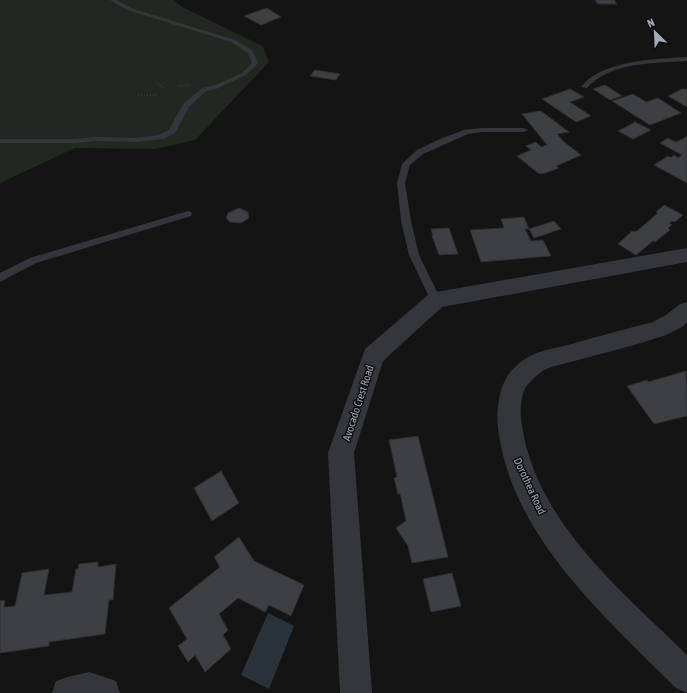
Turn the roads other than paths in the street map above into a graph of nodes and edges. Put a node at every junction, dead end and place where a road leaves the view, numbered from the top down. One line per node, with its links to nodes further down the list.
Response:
1 (113, 0): 5 (lane)
2 (687, 59): 3 (lane)
3 (585, 87)
4 (524, 130): 9 (lane)
5 (0, 141)
6 (188, 214): 8 (lane)
7 (687, 255): 9 (street)
8 (0, 278)
9 (436, 300): 14 (street, Avocado Crest Road)
10 (687, 310): 11 (street, Dorothea Road)
11 (687, 677)
12 (68, 693): 13 (street)
13 (104, 693)
14 (356, 693)

